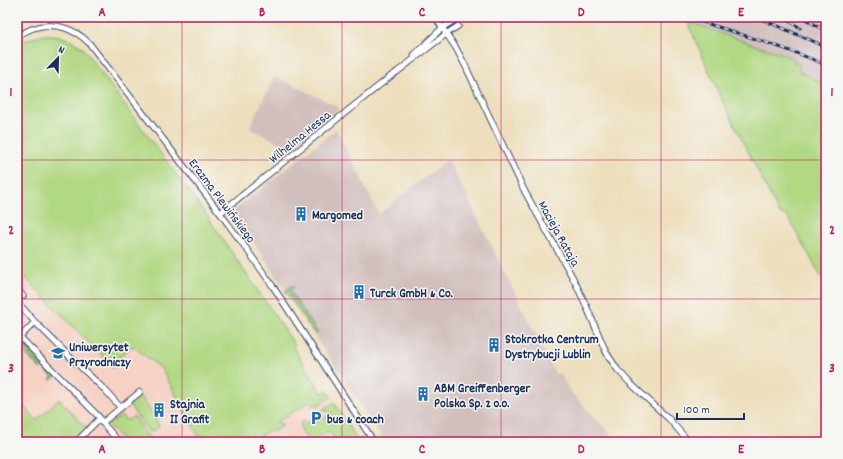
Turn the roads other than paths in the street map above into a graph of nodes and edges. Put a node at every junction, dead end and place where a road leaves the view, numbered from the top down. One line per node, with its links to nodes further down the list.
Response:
1 (435, 17): 4 (street, Macieja Rataja)
2 (453, 21): 4 (street, Wilhelma Hessa)
3 (458, 26): 5 (street, Wilhelma Hessa)
4 (442, 28): 5 (street, Macieja Rataja); 7 (street, Wilhelma Hessa)
5 (446, 34): 7 (street, Wilhelma Hessa); 20 (street, Macieja Rataja)
6 (17, 36): 8 (street, Erazma Plewińskiego)
7 (391, 76): 8 (street, Wilhelma Hessa)
8 (220, 214): 19 (street, Erazma Plewińskiego)
9 (17, 289): 10 (street)
10 (23, 296)
11 (19, 304): 12 (street)
12 (35, 322): 13 (street); 15 (street)
13 (18, 335): 16 (street)
14 (140, 392): 15 (street)
15 (121, 408): 16 (street)
16 (101, 421): 17 (street); 18 (street)
17 (76, 442)
18 (119, 442)
19 (374, 442)
20 (689, 442)

